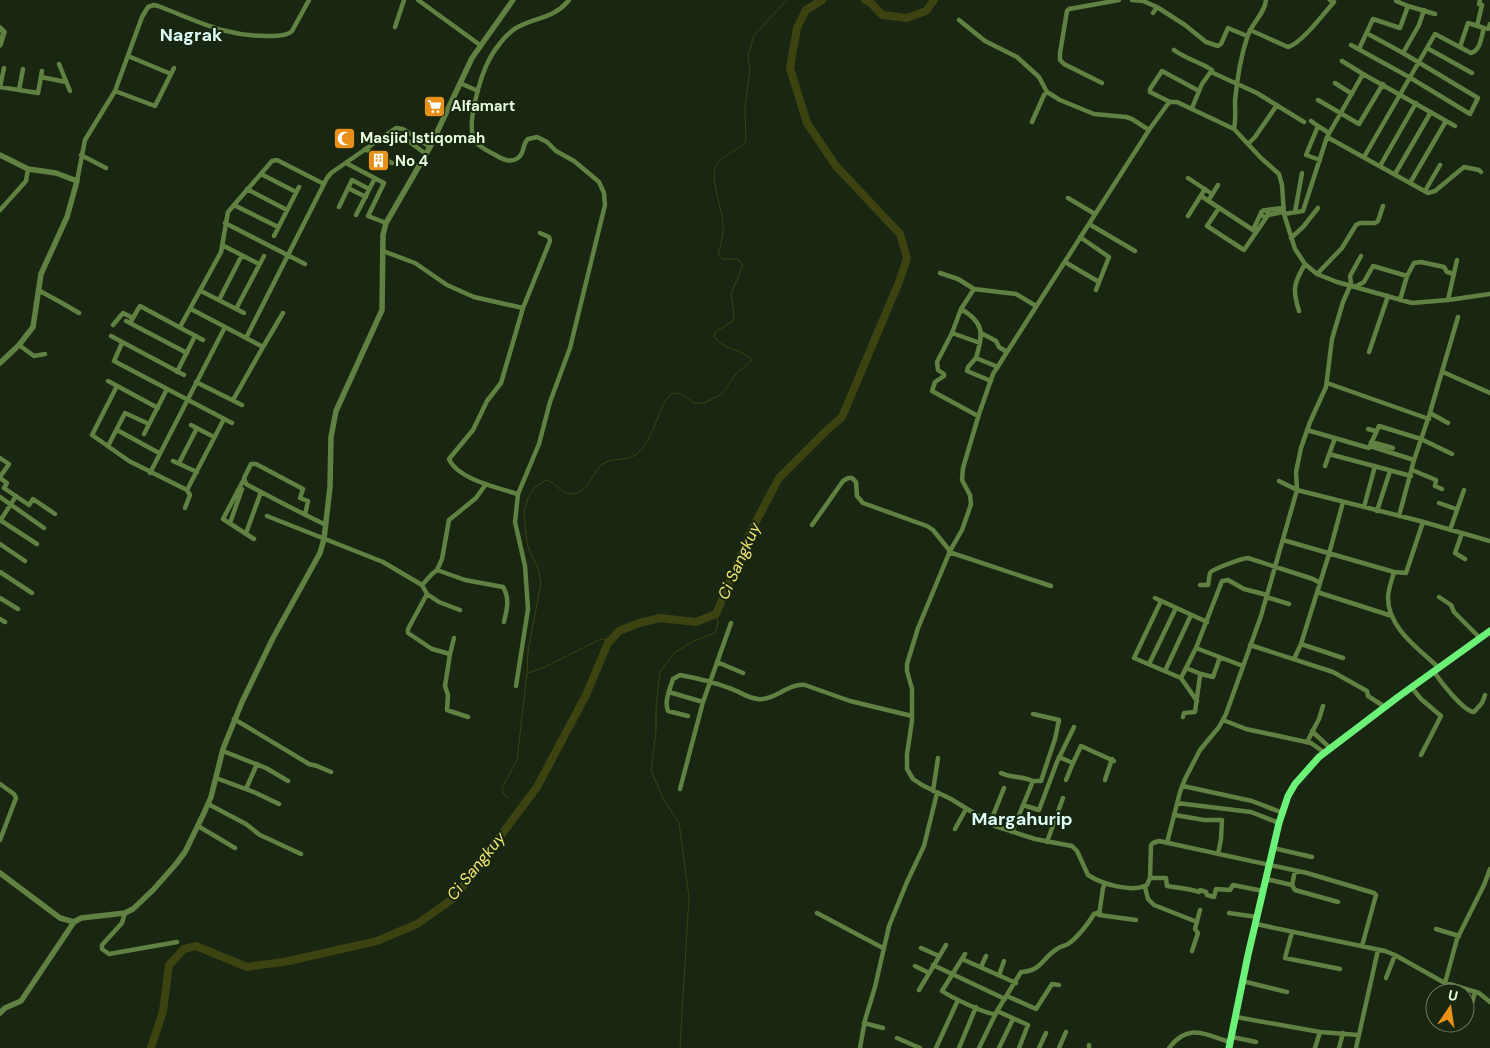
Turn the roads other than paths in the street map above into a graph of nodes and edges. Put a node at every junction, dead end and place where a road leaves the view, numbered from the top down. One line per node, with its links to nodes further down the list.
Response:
1 (309, 0): 12 (street)
2 (404, 0): 20 (street)
3 (418, 0): 27 (street)
4 (512, 0): 27 (street)
5 (569, 0): 58 (street)
6 (1119, 0): 50 (street)
7 (1132, 0): 14 (street)
8 (1266, 0): 23 (street)
9 (1480, 0): 19 (street)
10 (1333, 1): 23 (street)
11 (1396, 1): 13 (street)
12 (152, 3): 34 (street)
13 (1408, 6): 15 (street); 31 (street)
14 (1157, 7): 16 (street); 25 (street)
15 (1424, 10): 17 (street); 33 (street)
16 (1153, 13)
17 (1435, 14)
18 (959, 20): 60 (street)
19 (1477, 26): 22 (street); 29 (street)
20 (395, 27)
21 (0, 28): 26 (street)
22 (1488, 28): 29 (street)
23 (1250, 30): 25 (street)
24 (1370, 35): 33 (street)
25 (1247, 36): 51 (street)
26 (0, 45)
27 (480, 45): 49 (street)
28 (1351, 45): 31 (street)
29 (1460, 47): 30 (street)
30 (1427, 48): 36 (street); 45 (street)
31 (1359, 49): 47 (street)
32 (1174, 50): 42 (street)
33 (1403, 53): 36 (street)
34 (128, 56): 43 (street); 57 (street)
35 (1342, 61): 44 (street)
36 (1418, 63): 47 (street); 47 (street)
37 (59, 64): 48 (street)
38 (4, 68): 54 (street)
39 (174, 68): 43 (street)
40 (23, 69): 55 (street)
41 (42, 71): 46 (street)
42 (1211, 72): 51 (street); 59 (street)
43 (171, 74): 57 (street)
44 (1363, 74): 53 (street); 61 (street)
45 (1472, 74)
46 (41, 77): 48 (street); 55 (street)
47 (1410, 77): 62 (street)
48 (66, 82): 56 (street)
49 (460, 82): 58 (street); 81 (street)
50 (1102, 83)
51 (1238, 84): 66 (street); 76 (street)
52 (1335, 84): 61 (street)
53 (1383, 84): 62 (street); 69 (street)
54 (0, 87): 55 (street)
55 (19, 90)
56 (70, 91)
57 (115, 91): 85 (street)
58 (478, 91): 249 (street)
59 (1199, 91): 64 (street); 67 (street)
60 (1047, 92): 72 (street); 77 (street)
61 (1352, 94): 69 (street)
62 (1400, 94): 65 (street); 86 (street)
63 (1318, 100): 69 (street)
64 (1170, 102): 67 (street); 77 (street)
65 (1416, 103): 68 (street); 91 (street)
66 (1277, 105): 73 (street); 80 (street)
67 (1192, 108): 76 (street)
68 (1431, 112): 71 (street); 97 (street)
69 (1341, 114): 79 (street)
70 (1311, 121): 74 (street)
71 (1446, 121): 75 (street); 101 (street)
72 (1032, 122)
73 (1304, 122)
74 (1318, 126): 79 (street); 87 (street)
75 (1455, 126)
76 (1234, 129): 80 (street)
77 (1149, 130): 123 (street)
78 (390, 132): 81 (street); 82 (street); 83 (street)
79 (1328, 135): 86 (street); 87 (street)
80 (1248, 144): 121 (street)
81 (430, 147): 83 (street)
82 (365, 149): 88 (street); 89 (street)
83 (426, 154): 127 (street)
84 (0, 155): 93 (street)
85 (81, 155): 92 (street); 100 (street)
86 (1364, 157): 91 (street)
87 (1320, 160): 122 (street)
88 (346, 163): 98 (street); 102 (street)
89 (392, 163)
90 (1440, 165): 108 (street)
91 (1380, 166): 97 (street)
92 (106, 168)
93 (28, 169): 100 (street); 119 (street)
94 (1481, 172): 108 (street)
95 (1302, 173): 122 (street)
96 (261, 174): 102 (street); 105 (street); 120 (street)
97 (1395, 174): 101 (street)
98 (375, 178): 106 (street); 127 (street)
99 (1188, 178): 107 (street)
100 (77, 181): 154 (street)
101 (1410, 183): 108 (street)
102 (324, 184): 139 (street)
103 (1218, 185): 109 (street)
104 (348, 188): 106 (street); 111 (street); 116 (street)
105 (247, 189): 114 (street); 120 (street)
106 (369, 189): 111 (street)
107 (1205, 189): 109 (street); 110 (street)
108 (1425, 191)
109 (1212, 194): 113 (street)
110 (1201, 196): 113 (street); 125 (street)
111 (366, 197): 124 (street)
112 (1068, 198): 123 (street)
113 (1208, 201): 117 (street)
114 (234, 204): 126 (street); 129 (street)
115 (1383, 206): 148 (street)
116 (339, 207)
117 (1219, 208): 130 (street); 130 (street)
118 (1318, 208): 134 (street)
119 (0, 210)
120 (287, 210): 129 (street)
121 (1283, 212): 122 (street); 130 (street); 134 (street)
122 (1295, 212)
123 (1095, 214): 128 (street)
124 (356, 215)
125 (1188, 216)
126 (225, 223): 135 (street); 139 (street)
127 (386, 223): 136 (street)
128 (1089, 224): 133 (street); 137 (street)
129 (278, 227): 132 (street)
130 (1254, 231)
131 (540, 233): 163 (street)
132 (274, 236)
133 (1080, 238): 143 (street); 151 (street)
134 (1291, 238): 146 (street)
135 (222, 244): 138 (street); 156 (street)
136 (383, 251): 163 (street); 266 (street)
137 (1135, 251)
138 (242, 255): 144 (street); 159 (street)
139 (288, 255): 145 (street); 180 (street)
140 (264, 256): 144 (street)
141 (1361, 256): 152 (street)
142 (1457, 260): 149 (street)
143 (1065, 262): 151 (street); 162 (street)
144 (259, 264): 165 (street)
145 (305, 264)
146 (1305, 264): 148 (street); 167 (street)
147 (940, 272): 153 (street)
148 (1317, 274): 152 (street)
149 (1454, 274): 150 (street); 161 (street)
150 (1407, 276): 152 (street); 160 (street)
151 (1099, 282): 155 (street)
152 (1353, 286): 158 (street); 199 (street)
153 (974, 289): 162 (street); 166 (street)
154 (38, 290): 168 (street); 184 (street)
155 (1096, 290)
156 (200, 291): 159 (street); 164 (street)
157 (1490, 294): 161 (street)
158 (1388, 296): 160 (street); 187 (street)
159 (219, 300): 165 (street)
160 (1400, 300): 161 (street)
161 (1448, 300)
162 (1036, 306): 186 (street)
163 (523, 308): 243 (street)
164 (191, 309): 174 (street); 175 (street)
165 (236, 309): 169 (street)
166 (961, 309): 176 (street); 177 (street)
167 (1299, 311)
168 (78, 313)
169 (244, 313)
170 (283, 313): 185 (street)
171 (1458, 317): 194 (street)
172 (133, 318): 173 (street); 174 (street); 188 (street)
173 (113, 325)
174 (180, 327): 179 (street)
175 (225, 327): 180 (street); 197 (street)
176 (952, 333): 183 (street); 207 (street)
177 (981, 334): 183 (street); 186 (street)
178 (110, 336): 182 (street)
179 (196, 336): 181 (street); 188 (street)
180 (246, 338): 185 (street)
181 (203, 340)
182 (122, 343): 193 (street); 201 (street)
183 (980, 343): 190 (street)
184 (19, 345): 189 (street); 191 (street)
185 (263, 348): 204 (street)
186 (1007, 352): 192 (street)
187 (1369, 352)
188 (187, 353): 193 (street)
189 (45, 354)
190 (976, 358): 192 (street); 198 (street)
191 (0, 363)
192 (998, 367): 198 (street)
193 (177, 372): 195 (street)
194 (1443, 372): 202 (street); 208 (street)
195 (184, 375)
196 (108, 381): 200 (street)
197 (196, 382): 203 (street); 204 (street)
198 (991, 382): 207 (street)
199 (1327, 383): 208 (street); 217 (street)
200 (117, 386): 206 (street); 224 (street)
201 (167, 389): 203 (street); 206 (street)
202 (1490, 393)
203 (187, 400): 209 (street); 226 (street)
204 (233, 400): 205 (street)
205 (242, 405)
206 (158, 408): 212 (street)
207 (978, 416): 278 (street)
208 (1429, 416): 211 (street); 222 (street)
209 (224, 419): 210 (street); 220 (street)
210 (232, 423)
211 (1448, 423)
212 (149, 424): 216 (street); 219 (street)
213 (191, 425): 214 (street)
214 (197, 428): 220 (street); 232 (street)
215 (1368, 429): 218 (street)
216 (116, 430): 224 (street); 226 (street)
217 (1307, 430): 221 (street); 246 (street)
218 (1375, 431): 222 (street); 223 (street)
219 (144, 434)
220 (214, 437): 237 (street)
221 (1335, 438): 223 (street); 227 (street)
222 (1421, 439): 228 (street); 230 (street)
223 (1371, 444): 225 (street); 230 (street)
224 (108, 446): 238 (street)
225 (1393, 448)
226 (159, 453): 238 (street)
227 (1329, 454): 233 (street); 234 (street)
228 (1452, 454)
229 (0, 458): 240 (street)
230 (1414, 460): 235 (street)
231 (174, 461): 232 (street)
232 (179, 463): 237 (street)
233 (1325, 466)
234 (1375, 466): 236 (street); 255 (street)
235 (1412, 470): 239 (street); 244 (street)
236 (1390, 471): 239 (street); 258 (street)
237 (197, 472): 245 (street)
238 (150, 473): 245 (street)
239 (1411, 476): 262 (street)
240 (0, 478): 250 (street)
241 (1278, 481): 246 (street)
242 (244, 482): 248 (street); 260 (street); 265 (street); 265 (street)
243 (486, 484): 249 (street); 283 (street)
244 (1442, 489)
245 (187, 490): 256 (street)
246 (1297, 490): 252 (street); 274 (street)
247 (1464, 490): 257 (street)
248 (261, 492): 260 (street); 270 (street)
249 (518, 494): 327 (street)
250 (16, 496): 254 (street); 259 (street)
251 (0, 497): 254 (street)
252 (1342, 502): 255 (street); 279 (street)
253 (1439, 503): 257 (street)
254 (11, 504): 263 (street); 268 (street)
255 (1364, 507): 258 (street)
256 (185, 508)
257 (1456, 509): 269 (street)
258 (1377, 511): 262 (street)
259 (55, 514)
260 (305, 515): 266 (street)
261 (267, 516): 273 (street)
262 (1399, 516): 264 (street)
263 (0, 520): 277 (street)
264 (1422, 522): 269 (street); 285 (street)
265 (230, 523): 270 (street)
266 (326, 525): 273 (street)
267 (812, 525): 278 (street)
268 (44, 528)
269 (1450, 530): 271 (street)
270 (246, 533): 272 (street)
271 (1462, 533): 275 (street); 280 (street)
272 (254, 538)
273 (324, 539): 287 (street); 340 (street)
274 (1283, 540): 279 (street); 282 (street)
275 (1490, 541)
276 (0, 544): 281 (street)
277 (37, 544)
278 (948, 549): 289 (street); 337 (street)
279 (1329, 554): 285 (street); 286 (street)
280 (1465, 559)
281 (25, 561)
282 (1275, 567): 286 (street); 288 (street); 293 (street)
283 (438, 570): 287 (street); 304 (street)
284 (0, 572): 291 (street)
285 (1394, 572): 303 (street)
286 (1320, 583): 290 (street)
287 (422, 585): 292 (street)
288 (1200, 585)
289 (1050, 586)
290 (1318, 592): 303 (street); 310 (street)
291 (32, 593)
292 (427, 594): 301 (street); 313 (street)
293 (1266, 596): 298 (street); 305 (street); 311 (street)
294 (1439, 597): 309 (street)
295 (0, 598): 300 (street)
296 (1156, 598): 297 (street)
297 (1161, 601): 299 (street); 318 (street)
298 (1290, 604)
299 (1176, 608): 302 (street); 318 (street)
300 (18, 610)
301 (460, 610)
302 (1191, 615): 305 (street); 321 (street)
303 (1392, 616): 322 (street)
304 (504, 622)
305 (1207, 622): 312 (street)
306 (731, 623): 317 (street)
307 (1490, 631): 309 (main road)
308 (454, 638): 313 (street)
309 (1480, 638): 322 (main road)
310 (1301, 644): 315 (street); 316 (street)
311 (1250, 645): 316 (street); 319 (street)
312 (1196, 648): 314 (street); 320 (street)
313 (450, 654): 338 (street)
314 (1220, 657): 319 (street); 324 (street)
315 (1343, 658)
316 (1294, 659): 334 (street)
317 (717, 662): 323 (street); 326 (street)
318 (1149, 664): 321 (street)
319 (1243, 666): 341 (street)
320 (1186, 668): 324 (street); 325 (street)
321 (1165, 670): 325 (street)
322 (1436, 670): 328 (main road); 330 (street)
323 (743, 674)
324 (1201, 674): 331 (street)
325 (1181, 678): 331 (street)
326 (709, 682): 329 (street); 332 (street); 337 (street)
327 (516, 686)
328 (1412, 688): 334 (main road); 347 (street)
329 (669, 692): 332 (street); 336 (street)
330 (1485, 695)
331 (1197, 701): 339 (street)
332 (704, 702): 363 (street)
333 (1323, 706): 343 (street)
334 (1385, 707): 346 (main road)
335 (1033, 714): 358 (street)
336 (688, 716)
337 (912, 716): 364 (street)
338 (468, 717)
339 (1183, 717)
340 (234, 719): 345 (street); 352 (street)
341 (1223, 720): 344 (street); 360 (street)
342 (1074, 727): 348 (street)
343 (1312, 731): 344 (street); 346 (street)
344 (1307, 742): 346 (street)
345 (223, 751): 351 (street); 354 (street)
346 (1328, 751): 371 (main road)
347 (1421, 755)
348 (1060, 757): 350 (street); 369 (street)
349 (938, 758): 364 (street)
350 (1073, 763): 355 (street); 356 (street)
351 (257, 764): 357 (street); 362 (street)
352 (331, 772)
353 (1001, 773): 358 (street)
354 (216, 778): 362 (street); 366 (street)
355 (1066, 780)
356 (1105, 780)
357 (288, 781)
358 (1032, 781): 369 (street)
359 (0, 784): 378 (street)
360 (1182, 786): 368 (street); 371 (street)
361 (1004, 788): 373 (street)
362 (246, 789): 367 (street)
363 (680, 789)
364 (935, 792): 370 (street); 412 (street)
365 (1064, 798): 379 (street)
366 (208, 804): 375 (street); 383 (street)
367 (279, 804)
368 (1177, 804): 372 (street); 374 (street)
369 (1023, 805): 377 (street)
370 (966, 809): 373 (street); 376 (street)
371 (1282, 813): 374 (main road)
372 (1174, 816): 380 (street); 384 (street)
373 (990, 823): 377 (street)
374 (1279, 823): 382 (main road)
375 (198, 826): 381 (street); 398 (street)
376 (955, 829)
377 (1012, 832): 379 (street)
378 (0, 840)
379 (1047, 842): 392 (street)
380 (1167, 843): 384 (street); 390 (street)
381 (235, 848)
382 (1273, 848): 385 (street); 386 (main road)
383 (301, 854)
384 (1218, 854): 386 (street)
385 (1312, 857)
386 (1269, 865): 388 (street); 391 (main road)
387 (1490, 869): 408 (street)
388 (1296, 870): 393 (street); 411 (street)
389 (0, 873): 404 (street)
390 (1150, 878): 394 (street); 395 (street)
391 (1266, 879): 393 (street); 395 (main road)
392 (1105, 883): 394 (street); 401 (street)
393 (1292, 885): 396 (street)
394 (1145, 887): 405 (street)
395 (1263, 891): 403 (main road)
396 (1338, 902)
397 (1200, 910): 405 (street)
398 (125, 912): 404 (street); 409 (street)
399 (817, 913): 412 (street)
400 (1229, 913): 403 (street)
401 (1099, 914): 402 (street); 431 (street)
402 (1136, 920)
403 (1256, 921): 407 (street); 430 (main road)
404 (74, 922): 441 (street)
405 (1197, 922): 415 (street)
406 (1436, 929): 408 (street)
407 (1292, 932): 411 (street); 420 (street)
408 (1459, 936): 432 (street)
409 (177, 942)
410 (946, 945): 417 (street)
411 (1362, 946): 414 (street)
412 (883, 948): 445 (street)
413 (921, 948): 417 (street)
414 (1378, 950): 416 (street); 451 (street)
415 (1192, 951)
416 (1394, 955): 429 (street); 432 (street)
417 (939, 956): 423 (street)
418 (986, 956): 424 (street)
419 (1279, 957): 420 (street)
420 (1285, 958): 425 (street)
421 (1004, 962): 428 (street)
422 (915, 966): 426 (street)
423 (933, 966): 426 (street); 427 (street)
424 (981, 967): 427 (street); 428 (street)
425 (1340, 968)
426 (929, 973): 434 (street)
427 (952, 975): 437 (street); 438 (street)
428 (998, 975): 431 (street)
429 (1386, 978)
430 (1242, 981): 435 (street); 443 (main road)
431 (1016, 983): 437 (street)
432 (1445, 983)
433 (1059, 986): 437 (street)
434 (919, 990)
435 (1287, 992)
436 (1475, 992): 439 (street)
437 (1006, 997): 442 (street)
438 (958, 1000): 440 (street); 457 (street)
439 (1490, 1002)
440 (976, 1007): 442 (street); 458 (street)
441 (0, 1012)
442 (996, 1012): 444 (street); 459 (street)
443 (1236, 1017): 448 (street); 453 (main road)
444 (1013, 1019): 460 (street); 461 (street)
445 (864, 1023): 446 (street); 455 (street)
446 (883, 1028)
447 (1066, 1032): 463 (street)
448 (1320, 1032): 450 (street); 465 (street)
449 (1046, 1033): 462 (street)
450 (1343, 1033): 451 (street); 466 (street)
451 (1358, 1035): 467 (street)
452 (897, 1038): 456 (street)
453 (1230, 1042): 454 (street); 464 (street)
454 (1256, 1042)
455 (860, 1048)
456 (920, 1048)
457 (936, 1048)
458 (959, 1048)
459 (979, 1048)
460 (999, 1048)
461 (1019, 1048)
462 (1039, 1048)
463 (1061, 1048)
464 (1169, 1048)
465 (1315, 1048)
466 (1339, 1048)
467 (1356, 1048)

